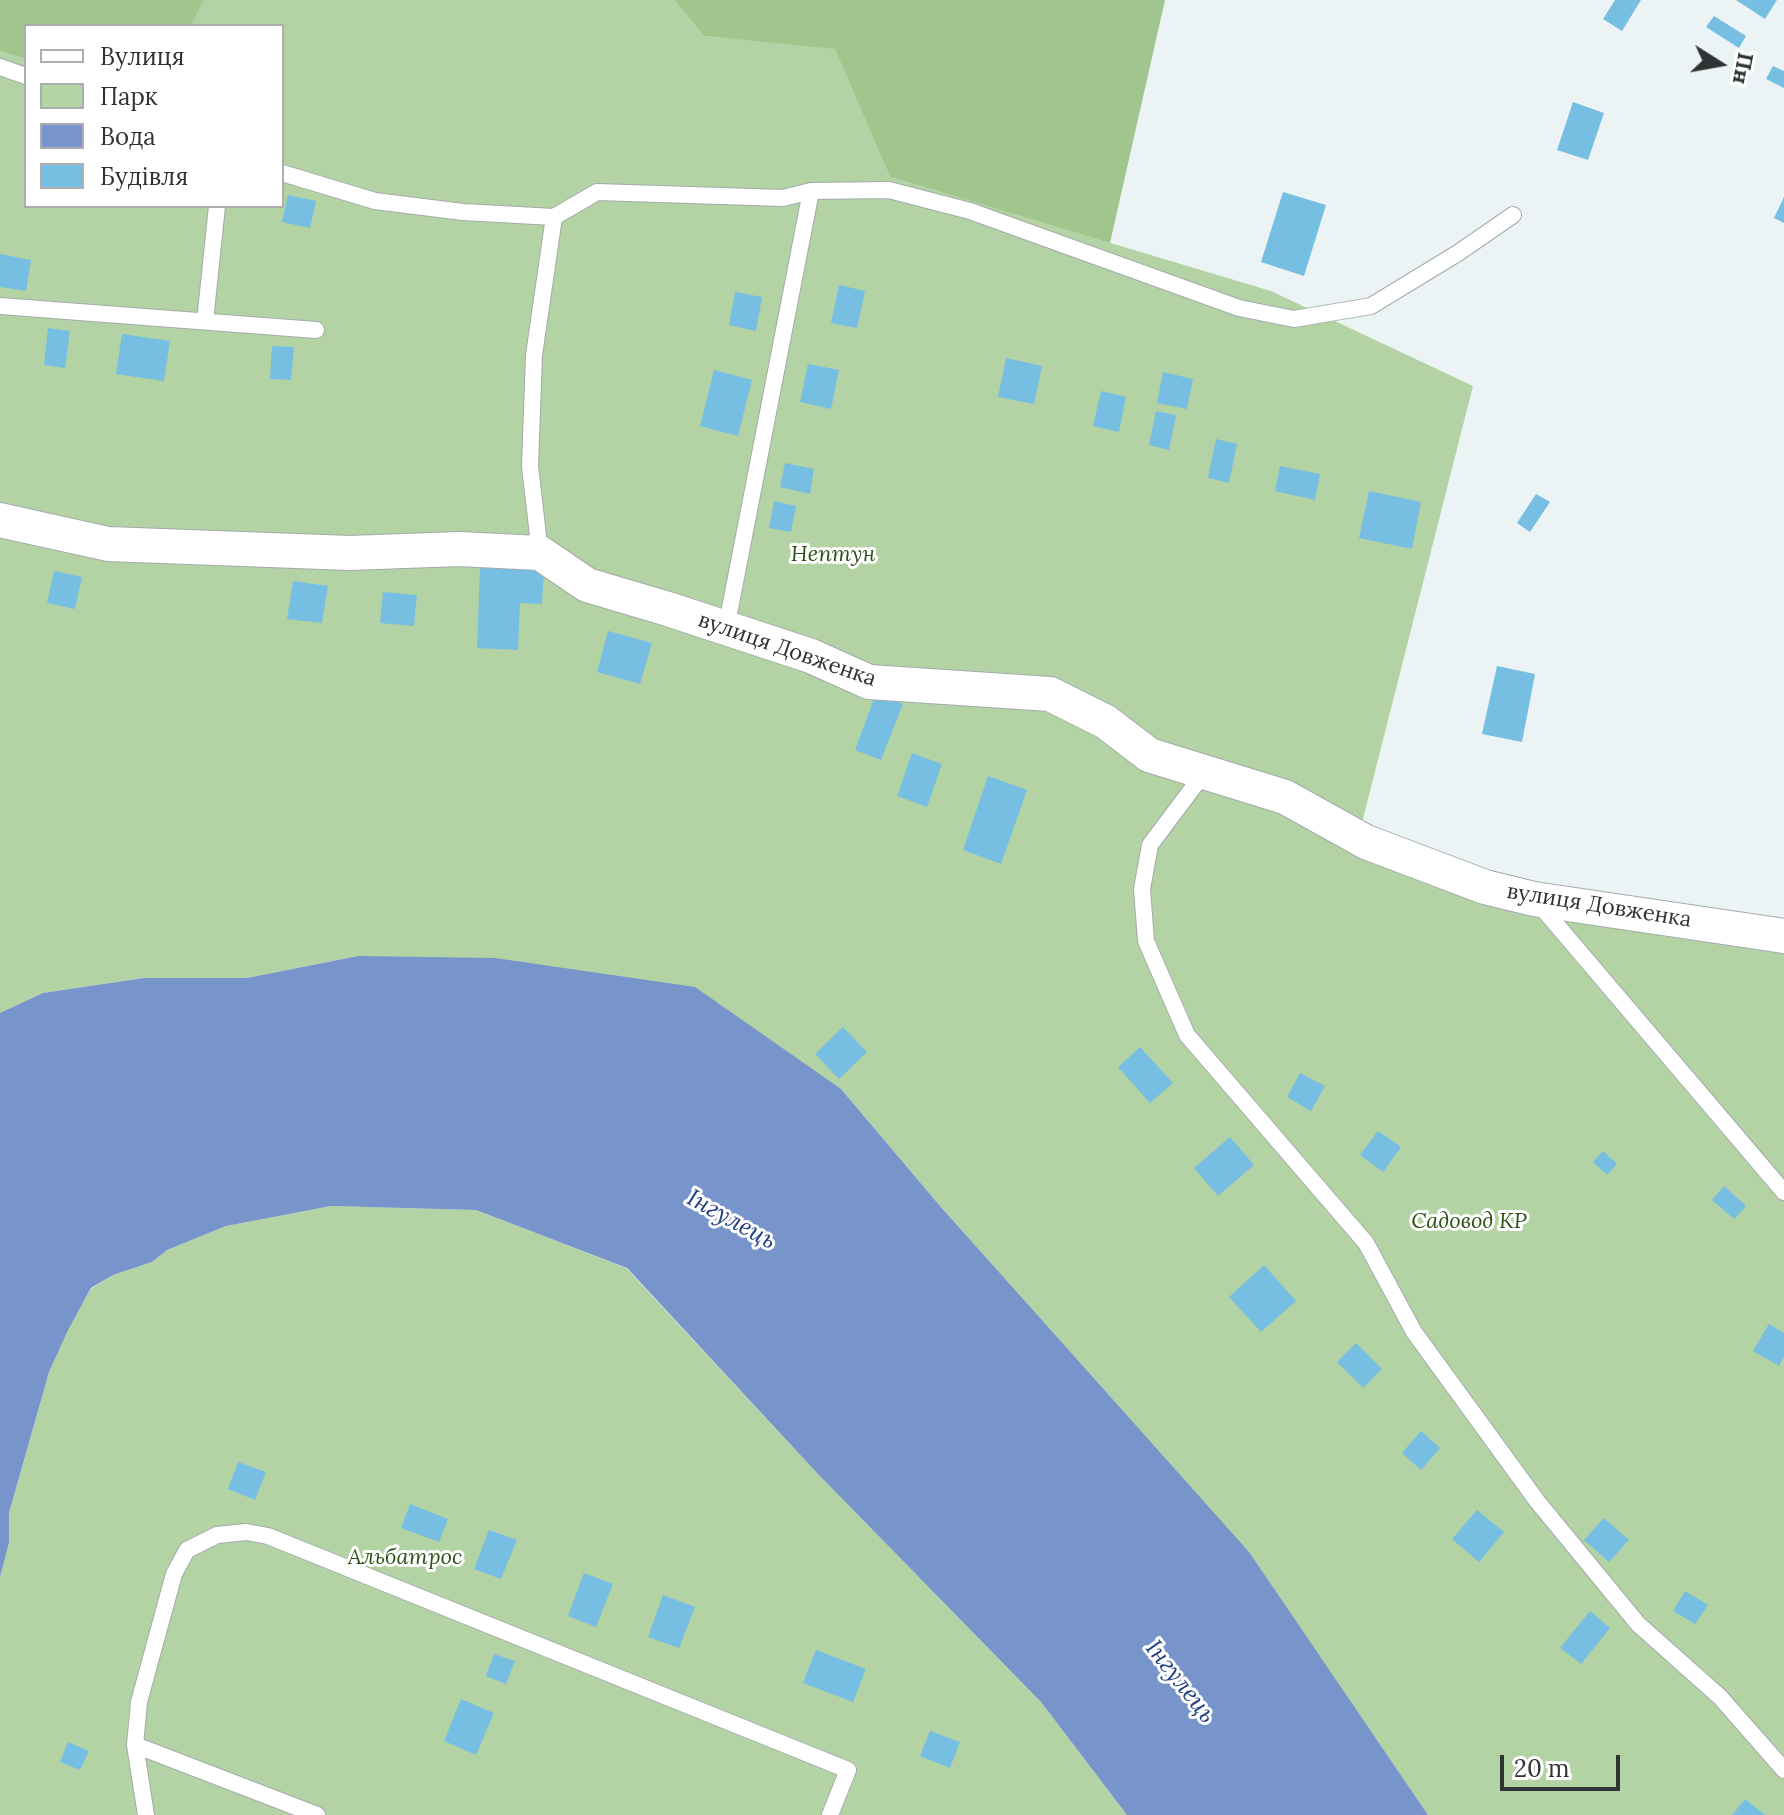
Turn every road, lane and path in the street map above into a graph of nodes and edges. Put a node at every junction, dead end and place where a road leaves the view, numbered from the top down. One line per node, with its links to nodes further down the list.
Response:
1 (0, 67): 2 (lane)
2 (24, 75)
3 (284, 174): 7 (lane)
4 (811, 191): 6 (lane); 7 (lane); 13 (lane)
5 (217, 208): 9 (lane)
6 (1513, 215)
7 (554, 217): 12 (lane)
8 (0, 306): 9 (lane)
9 (205, 321): 10 (lane)
10 (316, 330)
11 (0, 520): 12 (street)
12 (540, 553): 13 (street, вулиця Довженка)
13 (726, 629): 14 (street, вулиця Довженка)
14 (1204, 773): 15 (street, вулиця Довженка); 19 (lane)
15 (1534, 899): 16 (street, вулиця Довженка); 17 (lane)
16 (1784, 936)
17 (1784, 1192)
18 (135, 1745): 20 (lane); 21 (lane); 22 (lane)
19 (1784, 1770)
20 (146, 1815)
21 (317, 1815)
22 (830, 1815)

